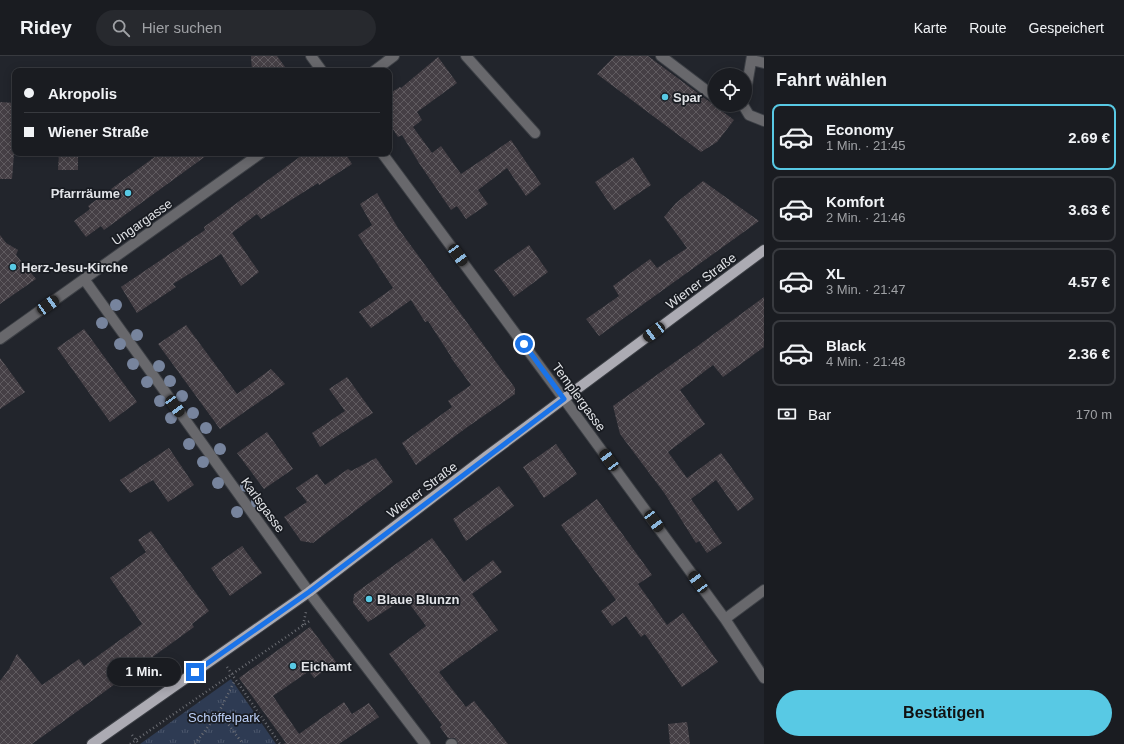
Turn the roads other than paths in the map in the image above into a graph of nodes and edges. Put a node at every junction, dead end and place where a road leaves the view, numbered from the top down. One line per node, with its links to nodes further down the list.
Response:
1 (312, 56): 7 (street)
2 (394, 56): 8 (street)
3 (466, 56): 13 (street)
4 (661, 56): 10 (street)
5 (752, 58): 6 (street); 9 (street)
6 (764, 63)
7 (320, 68)
8 (378, 68)
9 (750, 68)
10 (708, 92)
11 (748, 112): 12 (street)
12 (764, 121)
13 (535, 133)
14 (257, 156): 17 (street, Ungargasse)
15 (384, 156): 19 (street, Templergasse)
16 (764, 250): 19 (main road, Wiener Straße)
17 (84, 279): 18 (street, Ungargasse); 21 (street, Karlsgasse)
18 (0, 339)
19 (564, 399): 21 (main road, Wiener Straße); 22 (street, Templergasse)
20 (764, 590): 22 (street)
21 (309, 592): 24 (main road, Wiener Straße); 25 (street, Karlsgasse)
22 (725, 619): 23 (street, Templergasse)
23 (764, 678)
24 (92, 744)
25 (425, 744)

